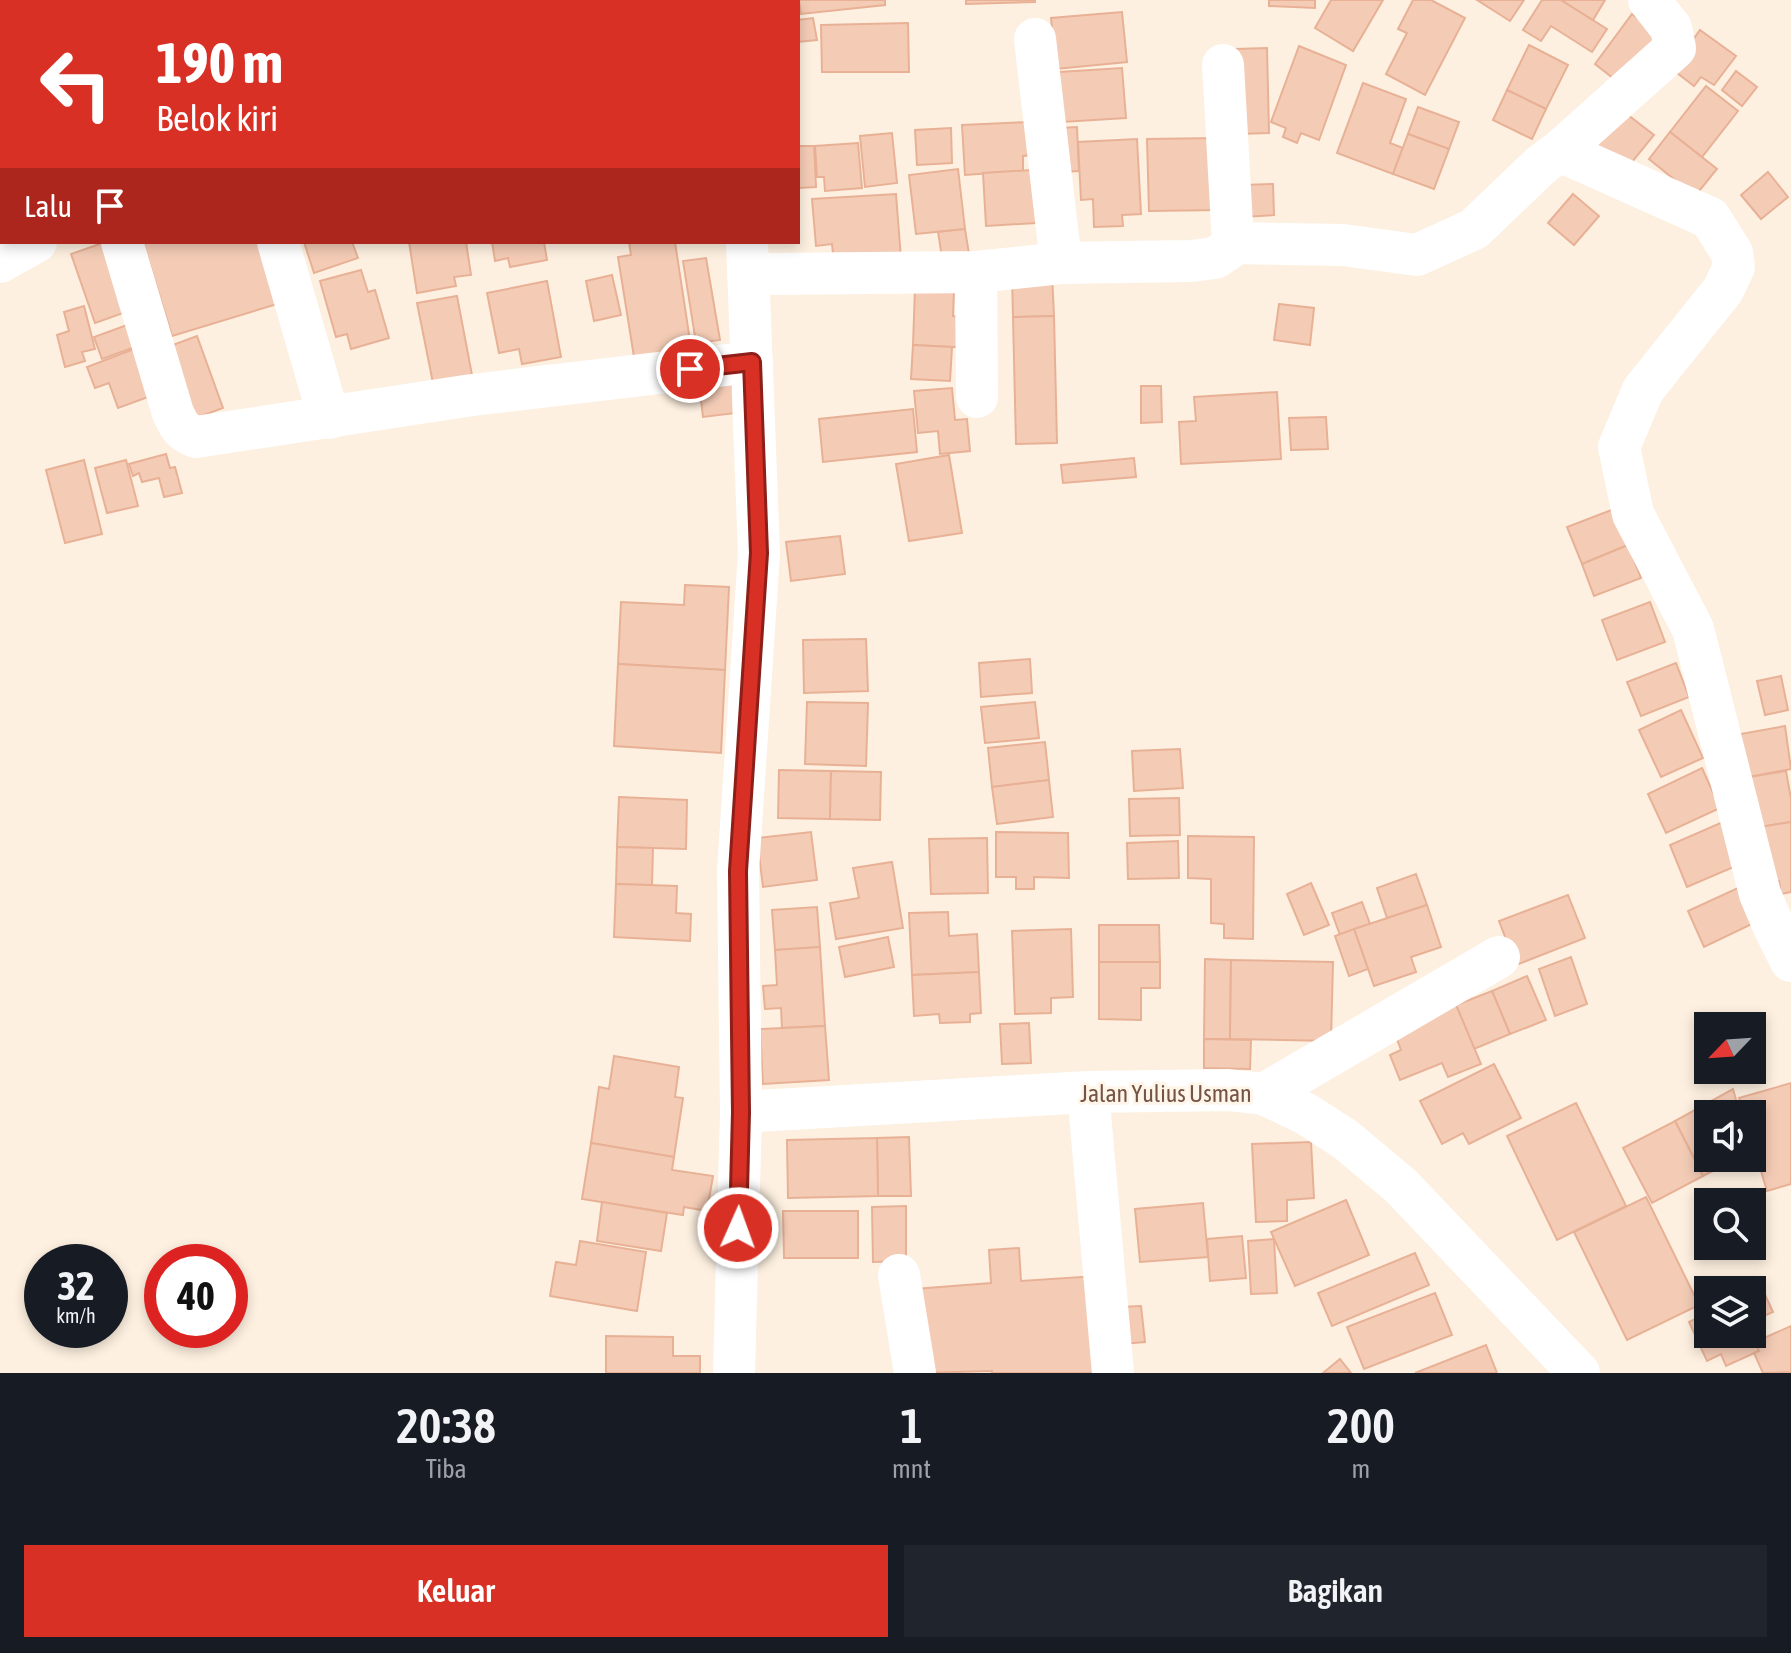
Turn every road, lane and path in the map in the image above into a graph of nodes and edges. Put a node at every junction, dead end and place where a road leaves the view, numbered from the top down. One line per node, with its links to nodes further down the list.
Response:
1 (1649, 0): 4 (street)
2 (1035, 39): 11 (street)
3 (1223, 65): 5 (street)
4 (1560, 151): 5 (street); 17 (street)
5 (1233, 243): 11 (street)
6 (32, 244): 10 (street)
7 (123, 244): 15 (street)
8 (279, 244): 15 (street)
9 (747, 258): 12 (street); 13 (street)
10 (0, 262)
11 (1061, 263): 12 (street)
12 (976, 272): 14 (street)
13 (752, 362): 15 (street); 20 (street)
14 (977, 397)
15 (329, 418)
16 (1499, 957): 19 (street)
17 (1791, 961)
18 (1088, 1092): 19 (street, Jalan Yulius Usman); 20 (street, Jalan Yulius Usman); 24 (street)
19 (1264, 1094): 25 (street, Jalan Yulius Usman)
20 (741, 1112): 22 (street)
21 (899, 1275): 23 (street)
22 (734, 1373)
23 (915, 1373)
24 (1113, 1373)
25 (1579, 1373)

